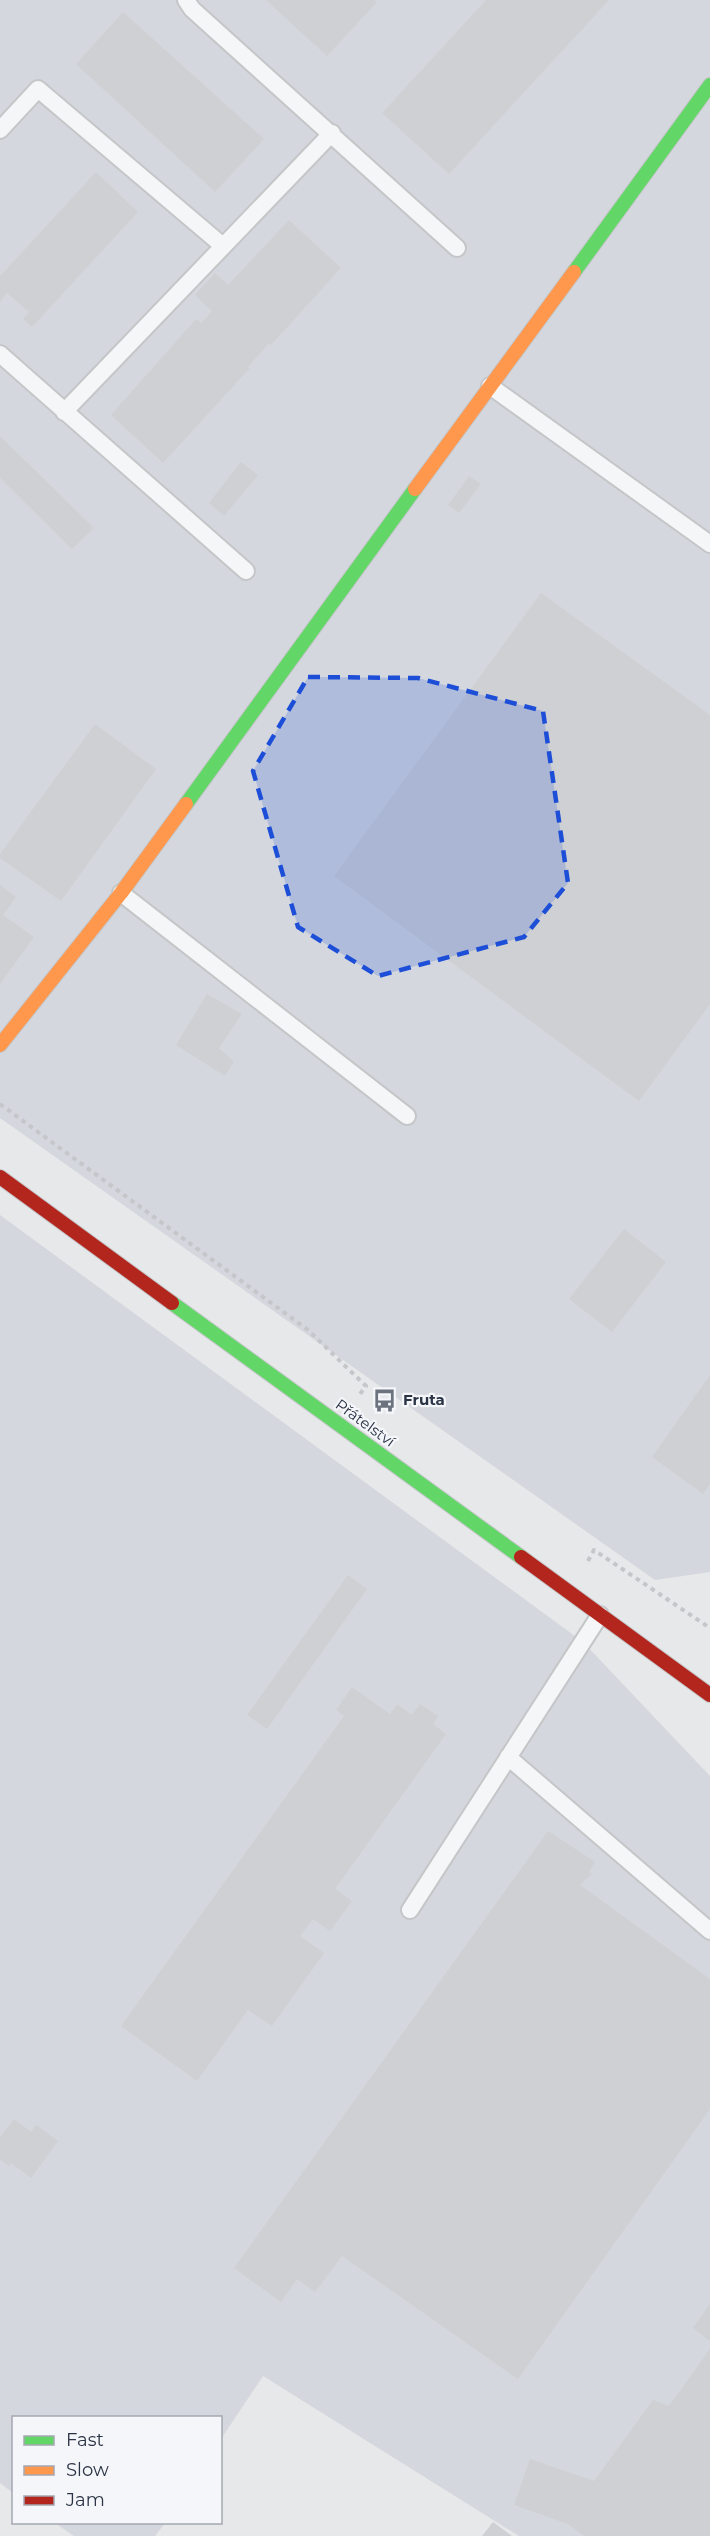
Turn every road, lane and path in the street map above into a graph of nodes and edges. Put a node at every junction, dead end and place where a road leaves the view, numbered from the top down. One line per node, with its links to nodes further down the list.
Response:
1 (186, 0): 4 (lane)
2 (710, 85): 8 (street)
3 (0, 130): 5 (lane)
4 (332, 133): 5 (lane); 6 (lane)
5 (223, 246): 9 (lane)
6 (457, 248)
7 (0, 354): 9 (lane)
8 (490, 386): 10 (lane); 12 (street)
9 (64, 412): 11 (lane)
10 (710, 544)
11 (246, 571)
12 (121, 893): 13 (street); 15 (lane)
13 (0, 1046)
14 (0, 1104): 17 (path)
15 (407, 1116)
16 (0, 1177): 17 (street, Přátelství)
17 (339, 1425): 18 (street, Přátelství)
18 (570, 1593): 19 (street, Přátelství); 20 (path)
19 (600, 1615): 21 (street, Přátelství); 22 (lane)
20 (710, 1628)
21 (710, 1695)
22 (508, 1757): 23 (lane); 24 (lane)
23 (410, 1910)
24 (710, 1931)

